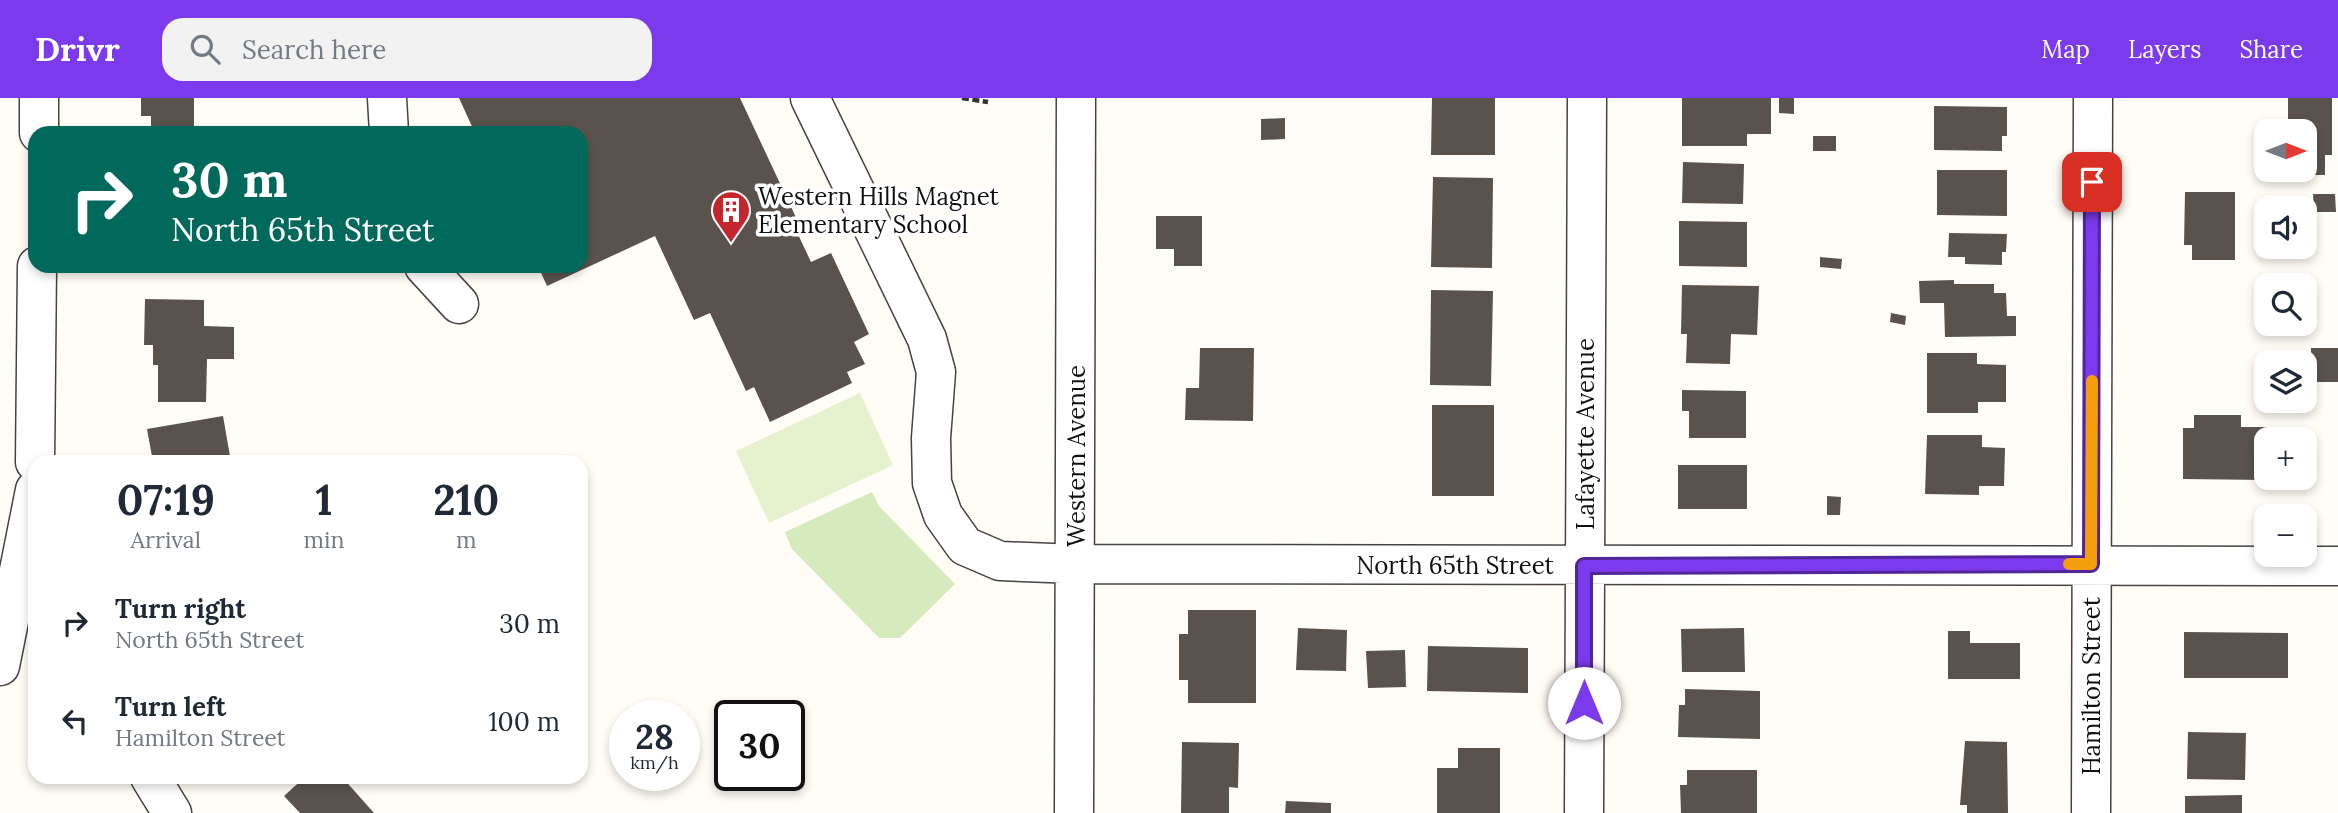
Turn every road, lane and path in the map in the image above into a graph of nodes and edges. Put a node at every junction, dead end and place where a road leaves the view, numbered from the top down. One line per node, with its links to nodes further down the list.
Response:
1 (39, 98): 9 (street)
2 (387, 98): 10 (street)
3 (810, 98): 16 (street, North 65th Street)
4 (962, 98): 8 (path)
5 (1076, 98): 16 (street, Western Avenue)
6 (1587, 98): 18 (street, Lafayette Avenue)
7 (2093, 98): 17 (street, Hamilton Street)
8 (988, 102)
9 (39, 126)
10 (389, 126)
11 (37, 273): 14 (street)
12 (431, 273): 13 (street)
13 (459, 303)
14 (35, 455)
15 (28, 531): 20 (street)
16 (1076, 564): 18 (street, North 65th Street); 23 (street, Western Avenue)
17 (2091, 564): 18 (street, North 65th Street); 19 (street, North 65th Street); 25 (street, Hamilton Street)
18 (1584, 566): 24 (street, Lafayette Avenue)
19 (2338, 566)
20 (0, 666)
21 (154, 784): 22 (street)
22 (172, 813)
23 (1074, 813)
24 (1584, 813)
25 (2091, 813)

